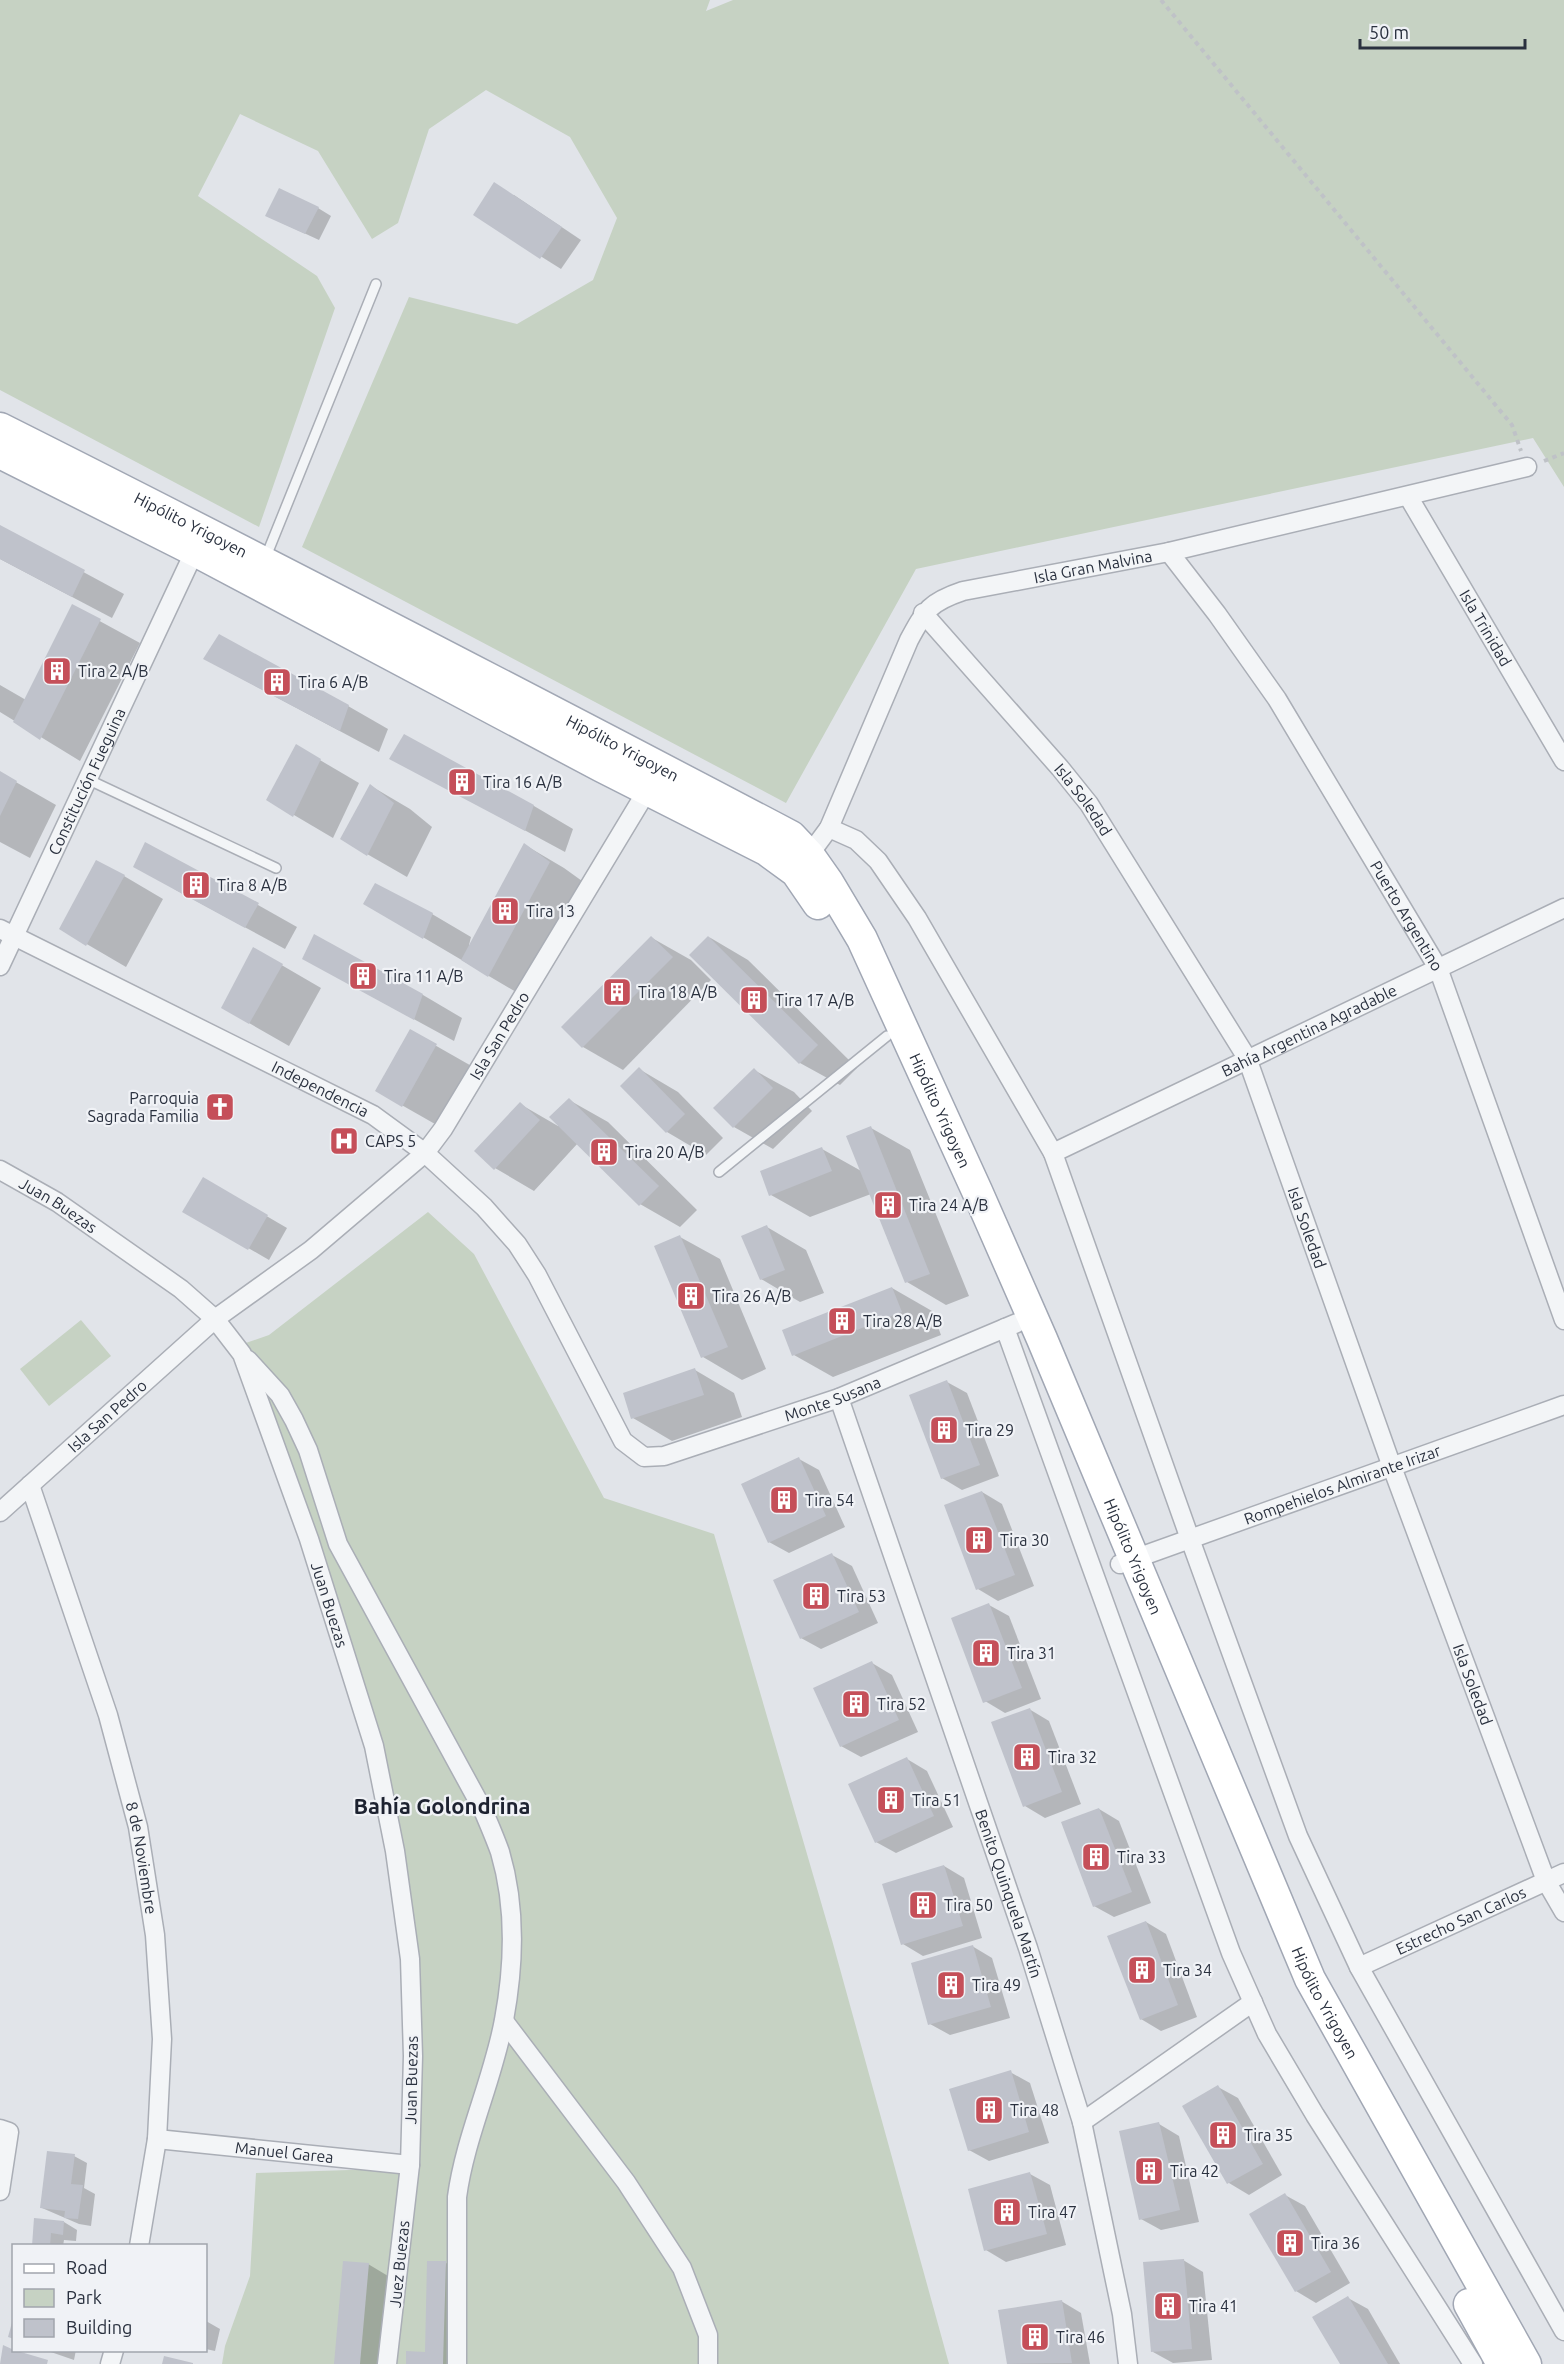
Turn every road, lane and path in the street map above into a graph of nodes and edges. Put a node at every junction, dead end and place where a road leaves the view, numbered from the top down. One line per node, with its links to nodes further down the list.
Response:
1 (1161, 0): 6 (path)
2 (376, 284): 10 (lane)
3 (0, 428): 8 (main road, Hipólito Yrigoyen)
4 (0, 453): 8 (main road, Hipólito Yrigoyen)
5 (1564, 453): 6 (path)
6 (1527, 467): 7 (street, Isla Gran Malvina)
7 (1408, 496): 9 (street, Isla Gran Malvina); 12 (street, Isla Trinidad)
8 (200, 541): 10 (main road, Hipólito Yrigoyen); 13 (street, Constitución Fueguina); 14 (main road, Hipólito Yrigoyen)
9 (1169, 552): 11 (street, Isla Gran Malvina); 21 (street, Puerto Argentino)
10 (264, 562): 16 (main road, Hipólito Yrigoyen)
11 (923, 613): 15 (street, Isla Gran Malvina); 23 (street, Isla Soledad)
12 (1564, 761)
13 (87, 779): 17 (lane); 19 (street, Constitución Fueguina)
14 (648, 789): 22 (main road, Hipólito Yrigoyen); 24 (street, Isla San Pedro)
15 (829, 828): 16 (street, Isla Gran Malvina); 25 (street)
16 (809, 855): 39 (main road, Hipólito Yrigoyen)
17 (276, 868)
18 (1564, 908): 21 (street, Bahía Argentina Agradable)
19 (7, 932): 20 (street, Constitución Fueguina); 24 (street, Independencia)
20 (0, 966)
21 (1438, 968): 23 (street, Bahía Argentina Agradable); 29 (street, Puerto Argentino)
22 (888, 1036): 27 (lane); 30 (main road, Hipólito Yrigoyen)
23 (1247, 1058): 25 (street, Bahía Argentina Agradable); 35 (street, Isla Soledad)
24 (425, 1153): 28 (street, Isla San Pedro); 34 (street, Independencia)
25 (1053, 1153): 38 (street)
26 (0, 1170): 28 (street, Juan Buezas)
27 (719, 1172)
28 (215, 1319): 31 (street, Juan Buezas); 36 (street, Isla San Pedro)
29 (1564, 1320)
30 (1011, 1326): 32 (street, Monte Susana); 39 (main road, Hipólito Yrigoyen); 44 (street)
31 (242, 1354): 45 (street); 49 (street, Juan Buezas)
32 (839, 1398): 34 (street, Monte Susana); 46 (street, Benito Quinquela Martín)
33 (1564, 1405): 35 (street, Rompehielos Almirante Irizar)
34 (644, 1457)
35 (1392, 1467): 38 (street, Rompehielos Almirante Irizar); 41 (street, Isla Soledad)
36 (30, 1485): 37 (street, Isla San Pedro); 48 (street, 8 de Noviembre)
37 (0, 1512)
38 (1190, 1539): 39 (street, Rompehielos Almirante Irizar); 43 (street)
39 (1127, 1561): 58 (main road, Hipólito Yrigoyen); 59 (main road, Hipólito Yrigoyen)
40 (1564, 1873): 41 (street, Estrecho San Carlos)
41 (1546, 1881): 42 (street, Isla Soledad); 43 (street, Estrecho San Carlos)
42 (1564, 1912)
43 (1359, 1967): 52 (street)
44 (1253, 2002): 46 (street); 57 (street)
45 (504, 2021): 54 (street); 55 (street)
46 (1082, 2122): 56 (street, Benito Quinquela Martín)
47 (0, 2129): 50 (street)
48 (158, 2139): 49 (street, Manuel Garea); 51 (street, 8 de Noviembre)
49 (410, 2165): 53 (street, Juez Buezas)
50 (0, 2191)
51 (138, 2244)
52 (1564, 2331)
53 (387, 2364)
54 (457, 2364)
55 (708, 2364)
56 (1128, 2364)
57 (1473, 2364)
58 (1502, 2364)
59 (1526, 2364)

